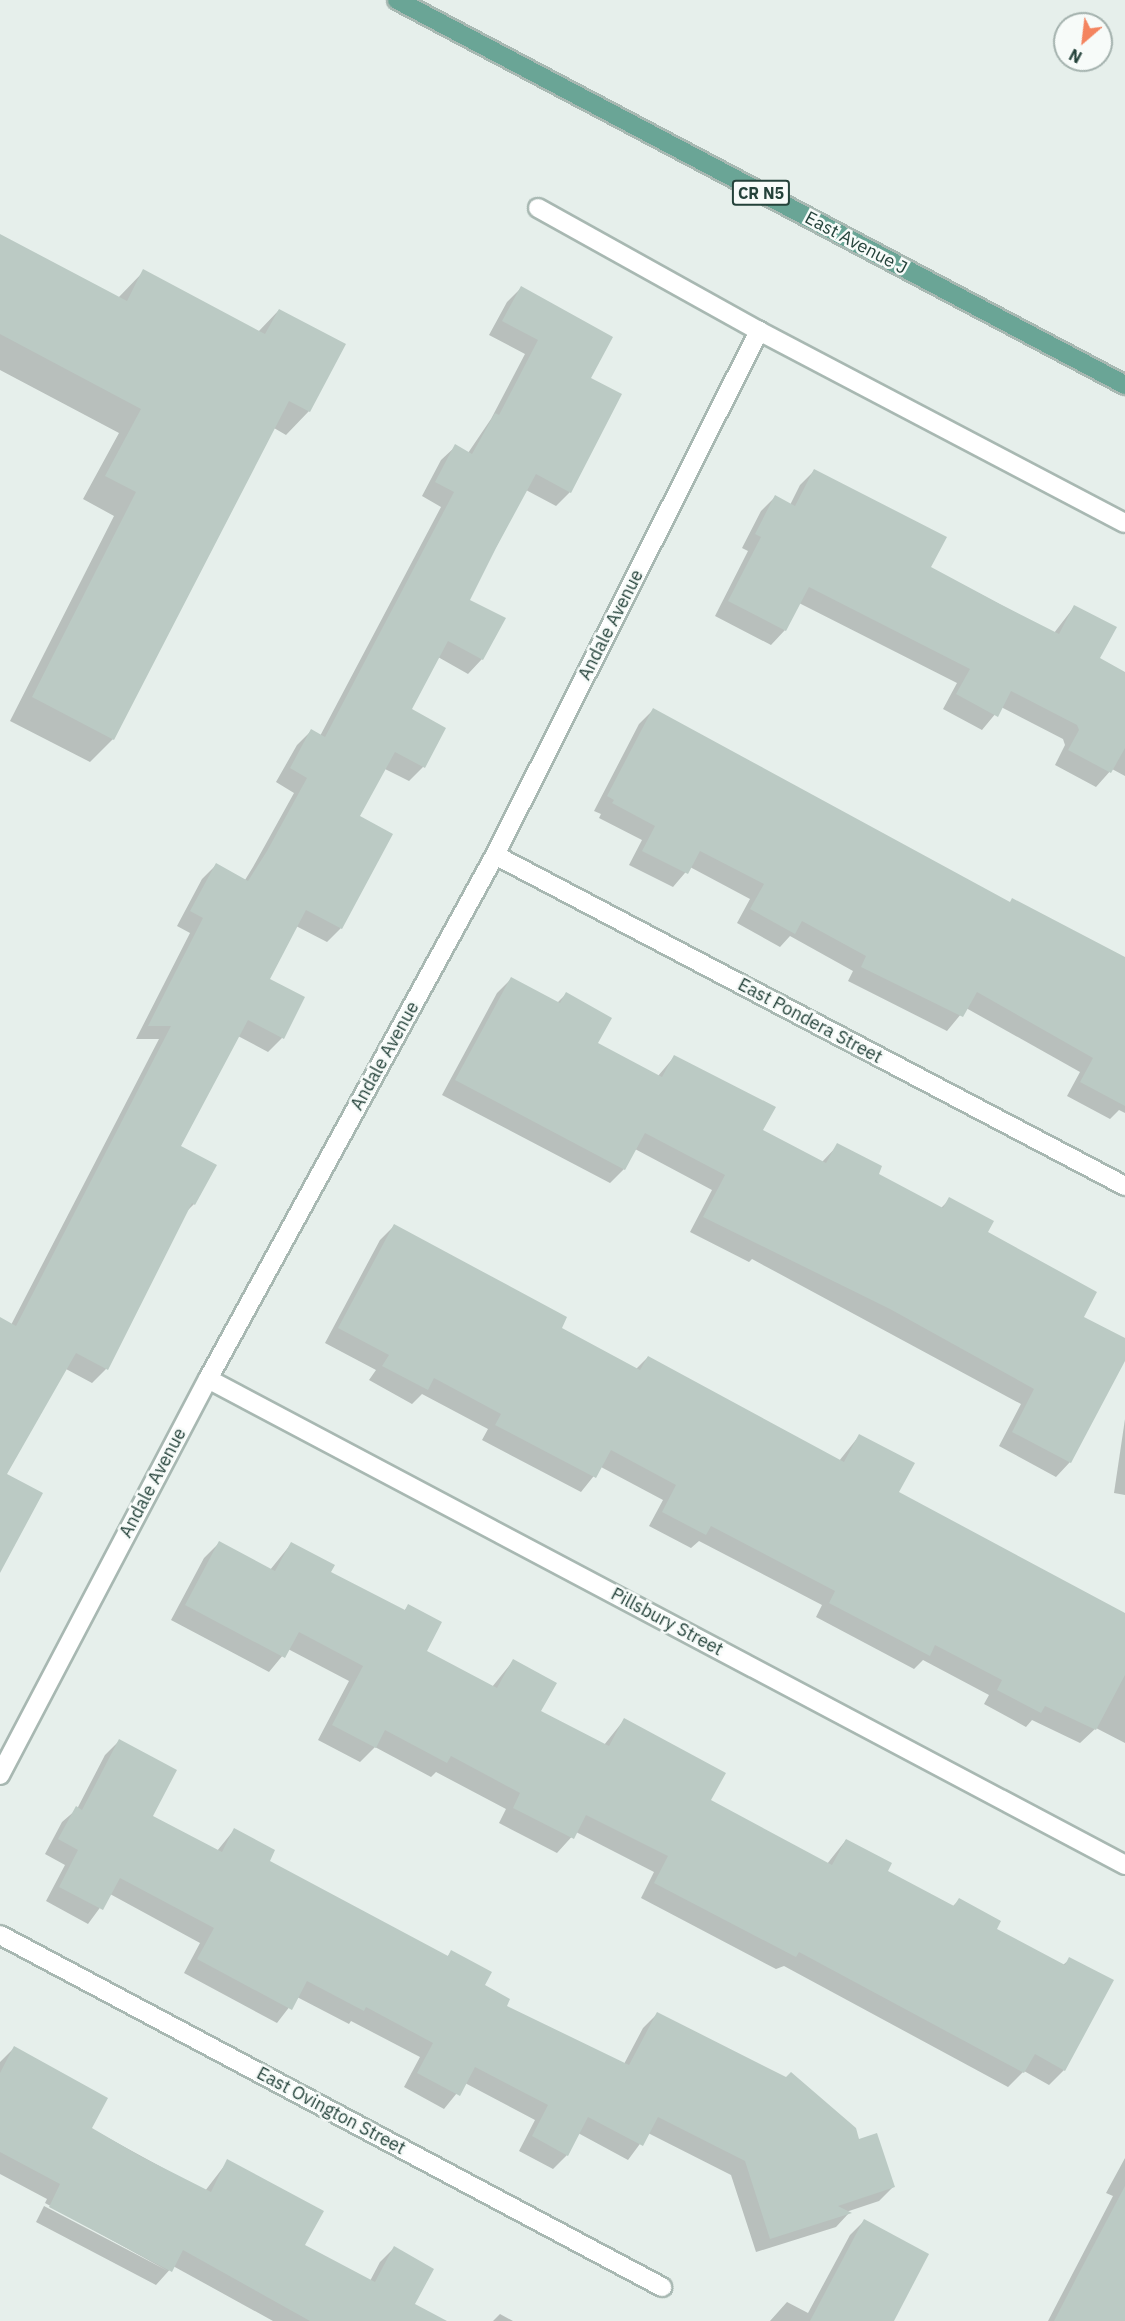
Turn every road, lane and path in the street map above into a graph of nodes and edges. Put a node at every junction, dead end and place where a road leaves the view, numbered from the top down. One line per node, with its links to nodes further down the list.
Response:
1 (397, 0): 4 (main road, East Avenue J / CR N5)
2 (538, 208): 3 (street)
3 (759, 331): 5 (street); 6 (street, Andale Avenue)
4 (1125, 385)
5 (1125, 523)
6 (495, 855): 7 (street, East Pondera Street); 8 (street, Andale Avenue)
7 (1125, 1186)
8 (208, 1379): 9 (street, Andale Avenue); 10 (street, Pillsbury Street)
9 (0, 1775)
10 (1125, 1865)
11 (0, 1935): 12 (street, East Ovington Street)
12 (662, 2287)

